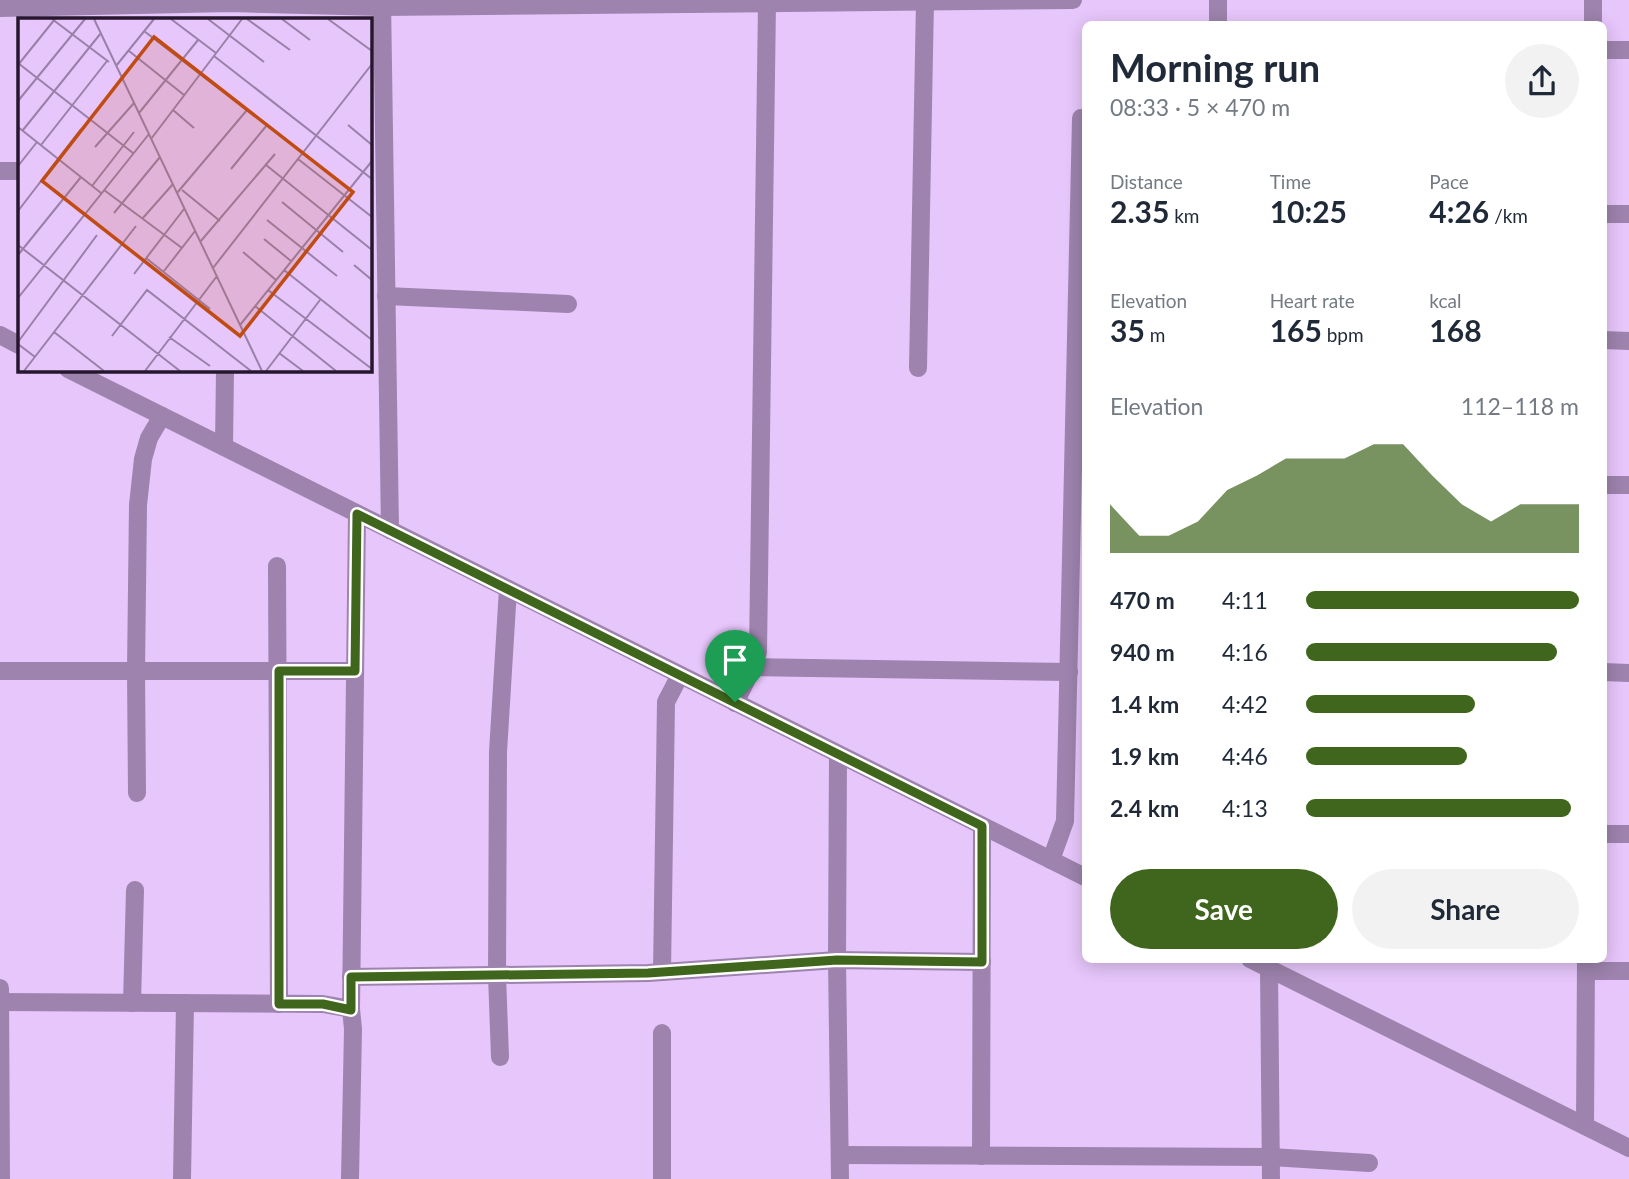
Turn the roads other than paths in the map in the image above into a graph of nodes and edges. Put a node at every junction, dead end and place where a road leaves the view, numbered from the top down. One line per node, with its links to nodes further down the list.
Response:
1 (1073, 0): 4 (street)
2 (1218, 0): 9 (street)
3 (1594, 0): 10 (street)
4 (925, 1): 5 (street); 26 (street)
5 (767, 3): 6 (street); 37 (street)
6 (382, 4): 7 (street); 16 (street)
7 (230, 7): 8 (street)
8 (0, 8)
9 (1218, 21)
10 (1593, 21)
11 (1607, 50): 12 (street)
12 (1629, 50)
13 (1081, 118): 17 (street)
14 (0, 170): 15 (street)
15 (18, 171)
16 (377, 174): 20 (street)
17 (1082, 207): 42 (street)
18 (1607, 214): 19 (street)
19 (1629, 214)
20 (386, 296): 21 (street); 34 (street)
21 (568, 304)
22 (0, 335): 25 (street)
23 (1607, 340): 24 (street)
24 (1629, 341)
25 (18, 344)
26 (918, 368)
27 (72, 371): 29 (street)
28 (225, 371): 30 (street)
29 (162, 416): 30 (street); 39 (street)
30 (224, 447): 33 (street)
31 (1607, 485): 32 (street)
32 (1629, 485)
33 (357, 514): 34 (street); 41 (street)
34 (390, 530): 36 (street)
35 (277, 566): 40 (street)
36 (508, 589): 45 (street); 62 (street)
37 (753, 667): 42 (street); 46 (street)
38 (0, 671): 39 (street)
39 (136, 671): 40 (street); 48 (street)
40 (279, 671): 41 (street); 68 (street)
41 (355, 671): 63 (street)
42 (1069, 672): 52 (street)
43 (1607, 672): 44 (street)
44 (1629, 673)
45 (680, 675): 46 (street); 61 (street)
46 (735, 702): 47 (street)
47 (838, 754): 49 (street); 55 (street)
48 (138, 793)
49 (982, 826): 52 (street); 56 (street)
50 (1607, 834): 51 (street)
51 (1629, 834)
52 (1051, 860): 53 (street)
53 (1082, 876)
54 (135, 890): 66 (street)
55 (837, 960): 56 (street); 61 (street); 74 (street)
56 (982, 962): 75 (street)
57 (1258, 963): 59 (street)
58 (1586, 965): 60 (street); 72 (street)
59 (1269, 969): 72 (street); 76 (street)
60 (1629, 971)
61 (662, 972): 62 (street)
62 (498, 975): 63 (street); 71 (street)
63 (351, 977): 69 (street)
64 (0, 988): 65 (street)
65 (0, 1002): 66 (street); 78 (street)
66 (132, 1003): 67 (street)
67 (185, 1003): 68 (street); 79 (street)
68 (279, 1004): 69 (street)
69 (351, 1010): 80 (street)
70 (662, 1033): 81 (street)
71 (500, 1057)
72 (1585, 1126): 73 (street)
73 (1629, 1148)
74 (841, 1155): 75 (street); 82 (street)
75 (981, 1156): 76 (street)
76 (1271, 1157): 77 (street); 83 (street)
77 (1369, 1163)
78 (1, 1179)
79 (183, 1179)
80 (350, 1179)
81 (663, 1179)
82 (840, 1179)
83 (1271, 1179)

